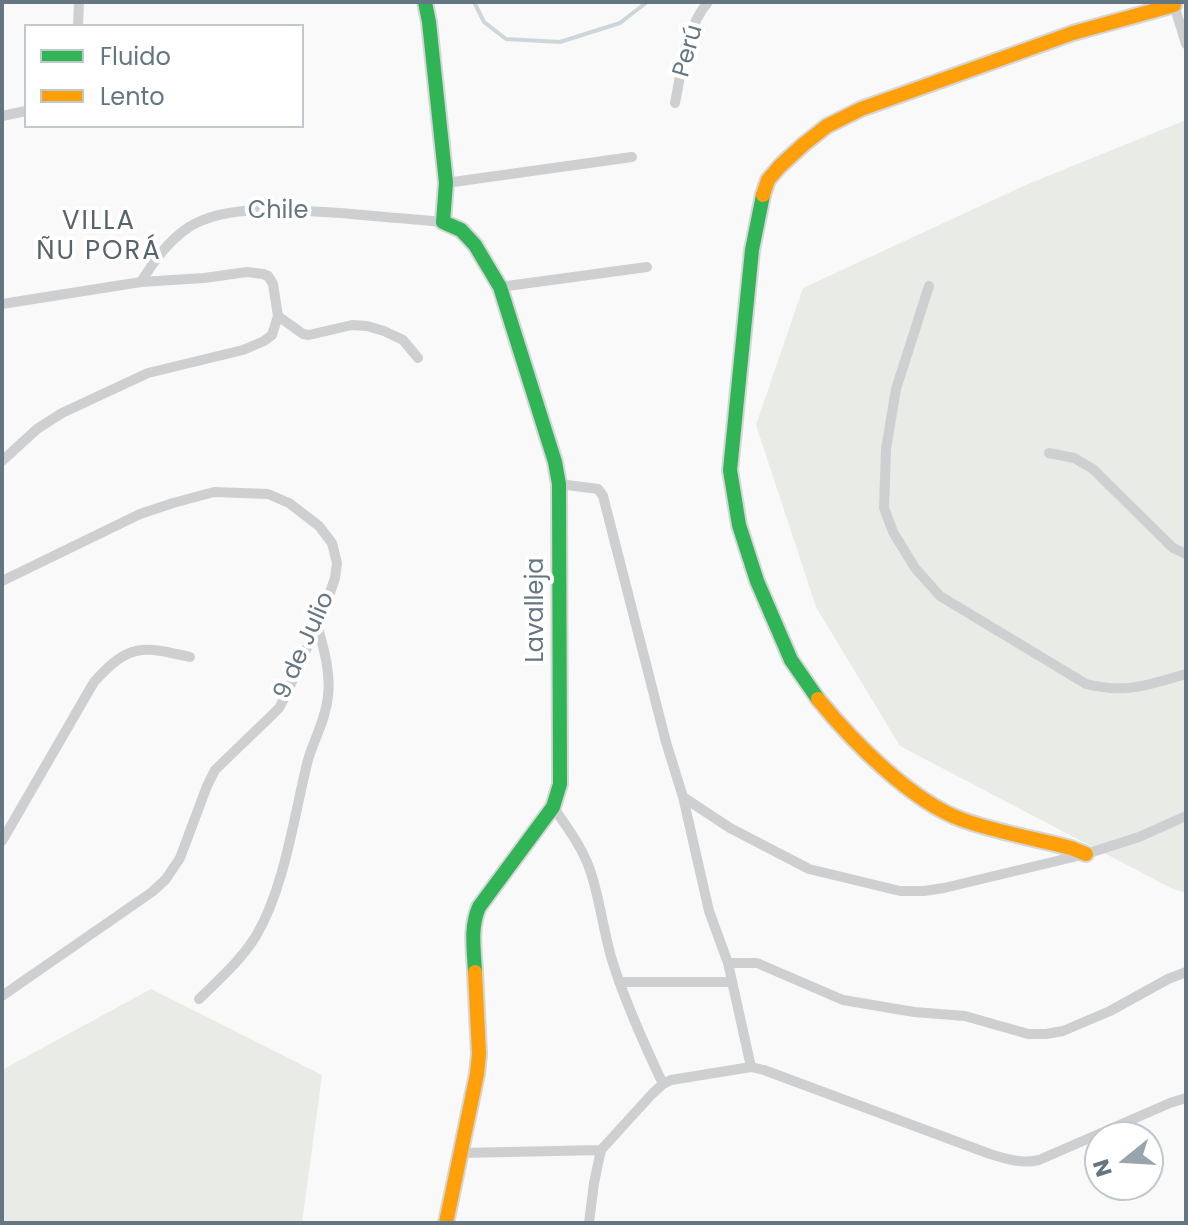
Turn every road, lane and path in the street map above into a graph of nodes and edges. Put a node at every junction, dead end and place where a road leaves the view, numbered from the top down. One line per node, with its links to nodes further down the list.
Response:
1 (79, 2): 5 (street)
2 (425, 2): 11 (street)
3 (708, 2): 7 (street, Perú)
4 (1174, 3): 6 (street); 32 (street)
5 (78, 24)
6 (1186, 44)
7 (675, 103)
8 (24, 111): 9 (street)
9 (2, 116)
10 (632, 157): 11 (street)
11 (446, 183): 12 (street)
12 (443, 222): 14 (street, Chile); 16 (street, Lavalleja)
13 (647, 267): 16 (street)
14 (141, 282): 17 (street); 18 (street)
15 (929, 286): 27 (street)
16 (500, 287): 22 (street, Lavalleja)
17 (2, 304)
18 (278, 316): 19 (street); 21 (street)
19 (418, 358)
20 (1049, 453): 23 (street)
21 (2, 461)
22 (559, 484): 28 (street); 29 (street, Lavalleja)
23 (1186, 554)
24 (2, 581): 25 (street, 9 de Julio)
25 (317, 624): 37 (street, 9 de Julio); 38 (street)
26 (190, 657): 31 (street)
27 (1186, 674)
28 (683, 797): 32 (street); 33 (street)
29 (553, 807): 35 (street); 43 (street, Lavalleja)
30 (1186, 816): 32 (street)
31 (2, 841)
32 (1086, 854)
33 (728, 963): 34 (street); 36 (street)
34 (1186, 972)
35 (619, 982): 36 (street); 40 (street)
36 (732, 982): 39 (street)
37 (2, 996)
38 (199, 999)
39 (751, 1067): 40 (street); 41 (street)
40 (663, 1084): 42 (street)
41 (1186, 1098)
42 (601, 1150): 43 (street); 45 (street)
43 (461, 1153): 44 (street, Lavalleja)
44 (446, 1223)
45 (589, 1223)

